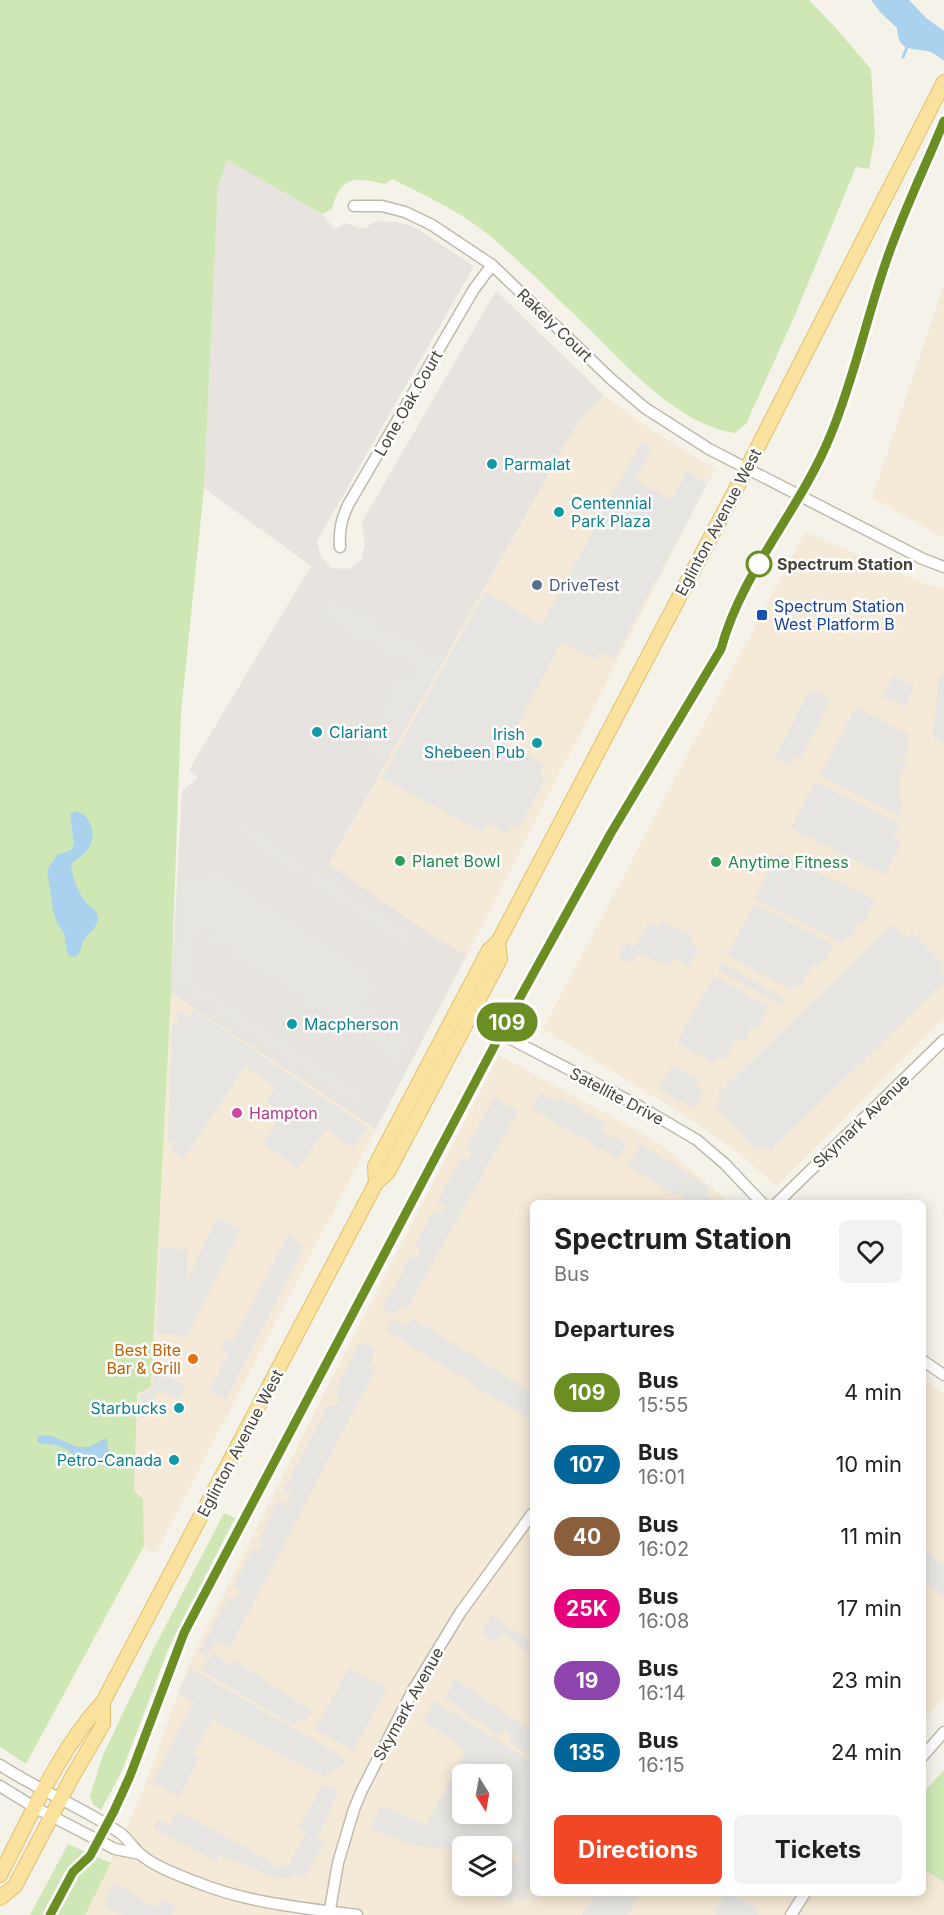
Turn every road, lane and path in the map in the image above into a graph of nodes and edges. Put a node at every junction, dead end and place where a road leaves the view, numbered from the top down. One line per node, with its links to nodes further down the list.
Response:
1 (944, 82): 4 (main road, Eglinton Avenue West)
2 (354, 206): 3 (street, Rakely Court)
3 (492, 265): 4 (street, Rakely Court); 5 (street, Lone Oak Court)
4 (747, 468): 6 (street, Rakely Court); 7 (main road, Eglinton Avenue West)
5 (340, 547)
6 (944, 567)
7 (463, 1014): 9 (street, Satellite Drive); 14 (main road, Eglinton Avenue West)
8 (944, 1040): 10 (street, Skymark Avenue)
9 (759, 1200)
10 (780, 1200)
11 (926, 1363): 12 (street)
12 (944, 1376)
13 (530, 1517): 25 (street, Skymark Avenue)
14 (103, 1702): 19 (main road, Eglinton Avenue West); 19 (main road, Eglinton Avenue West)
15 (944, 1732): 16 (street)
16 (926, 1752)
17 (0, 1765): 19 (street)
18 (0, 1786): 20 (street)
19 (53, 1795): 20 (main road, Eglinton Avenue West); 20 (main road, Eglinton Avenue West); 21 (street)
20 (44, 1812): 21 (street); 22 (main road, Eglinton Avenue West); 24 (main road, Eglinton Avenue West)
21 (140, 1854): 25 (street)
22 (0, 1875)
23 (803, 1896): 27 (street)
24 (0, 1898)
25 (329, 1913): 26 (street)
26 (357, 1915)
27 (791, 1915)

